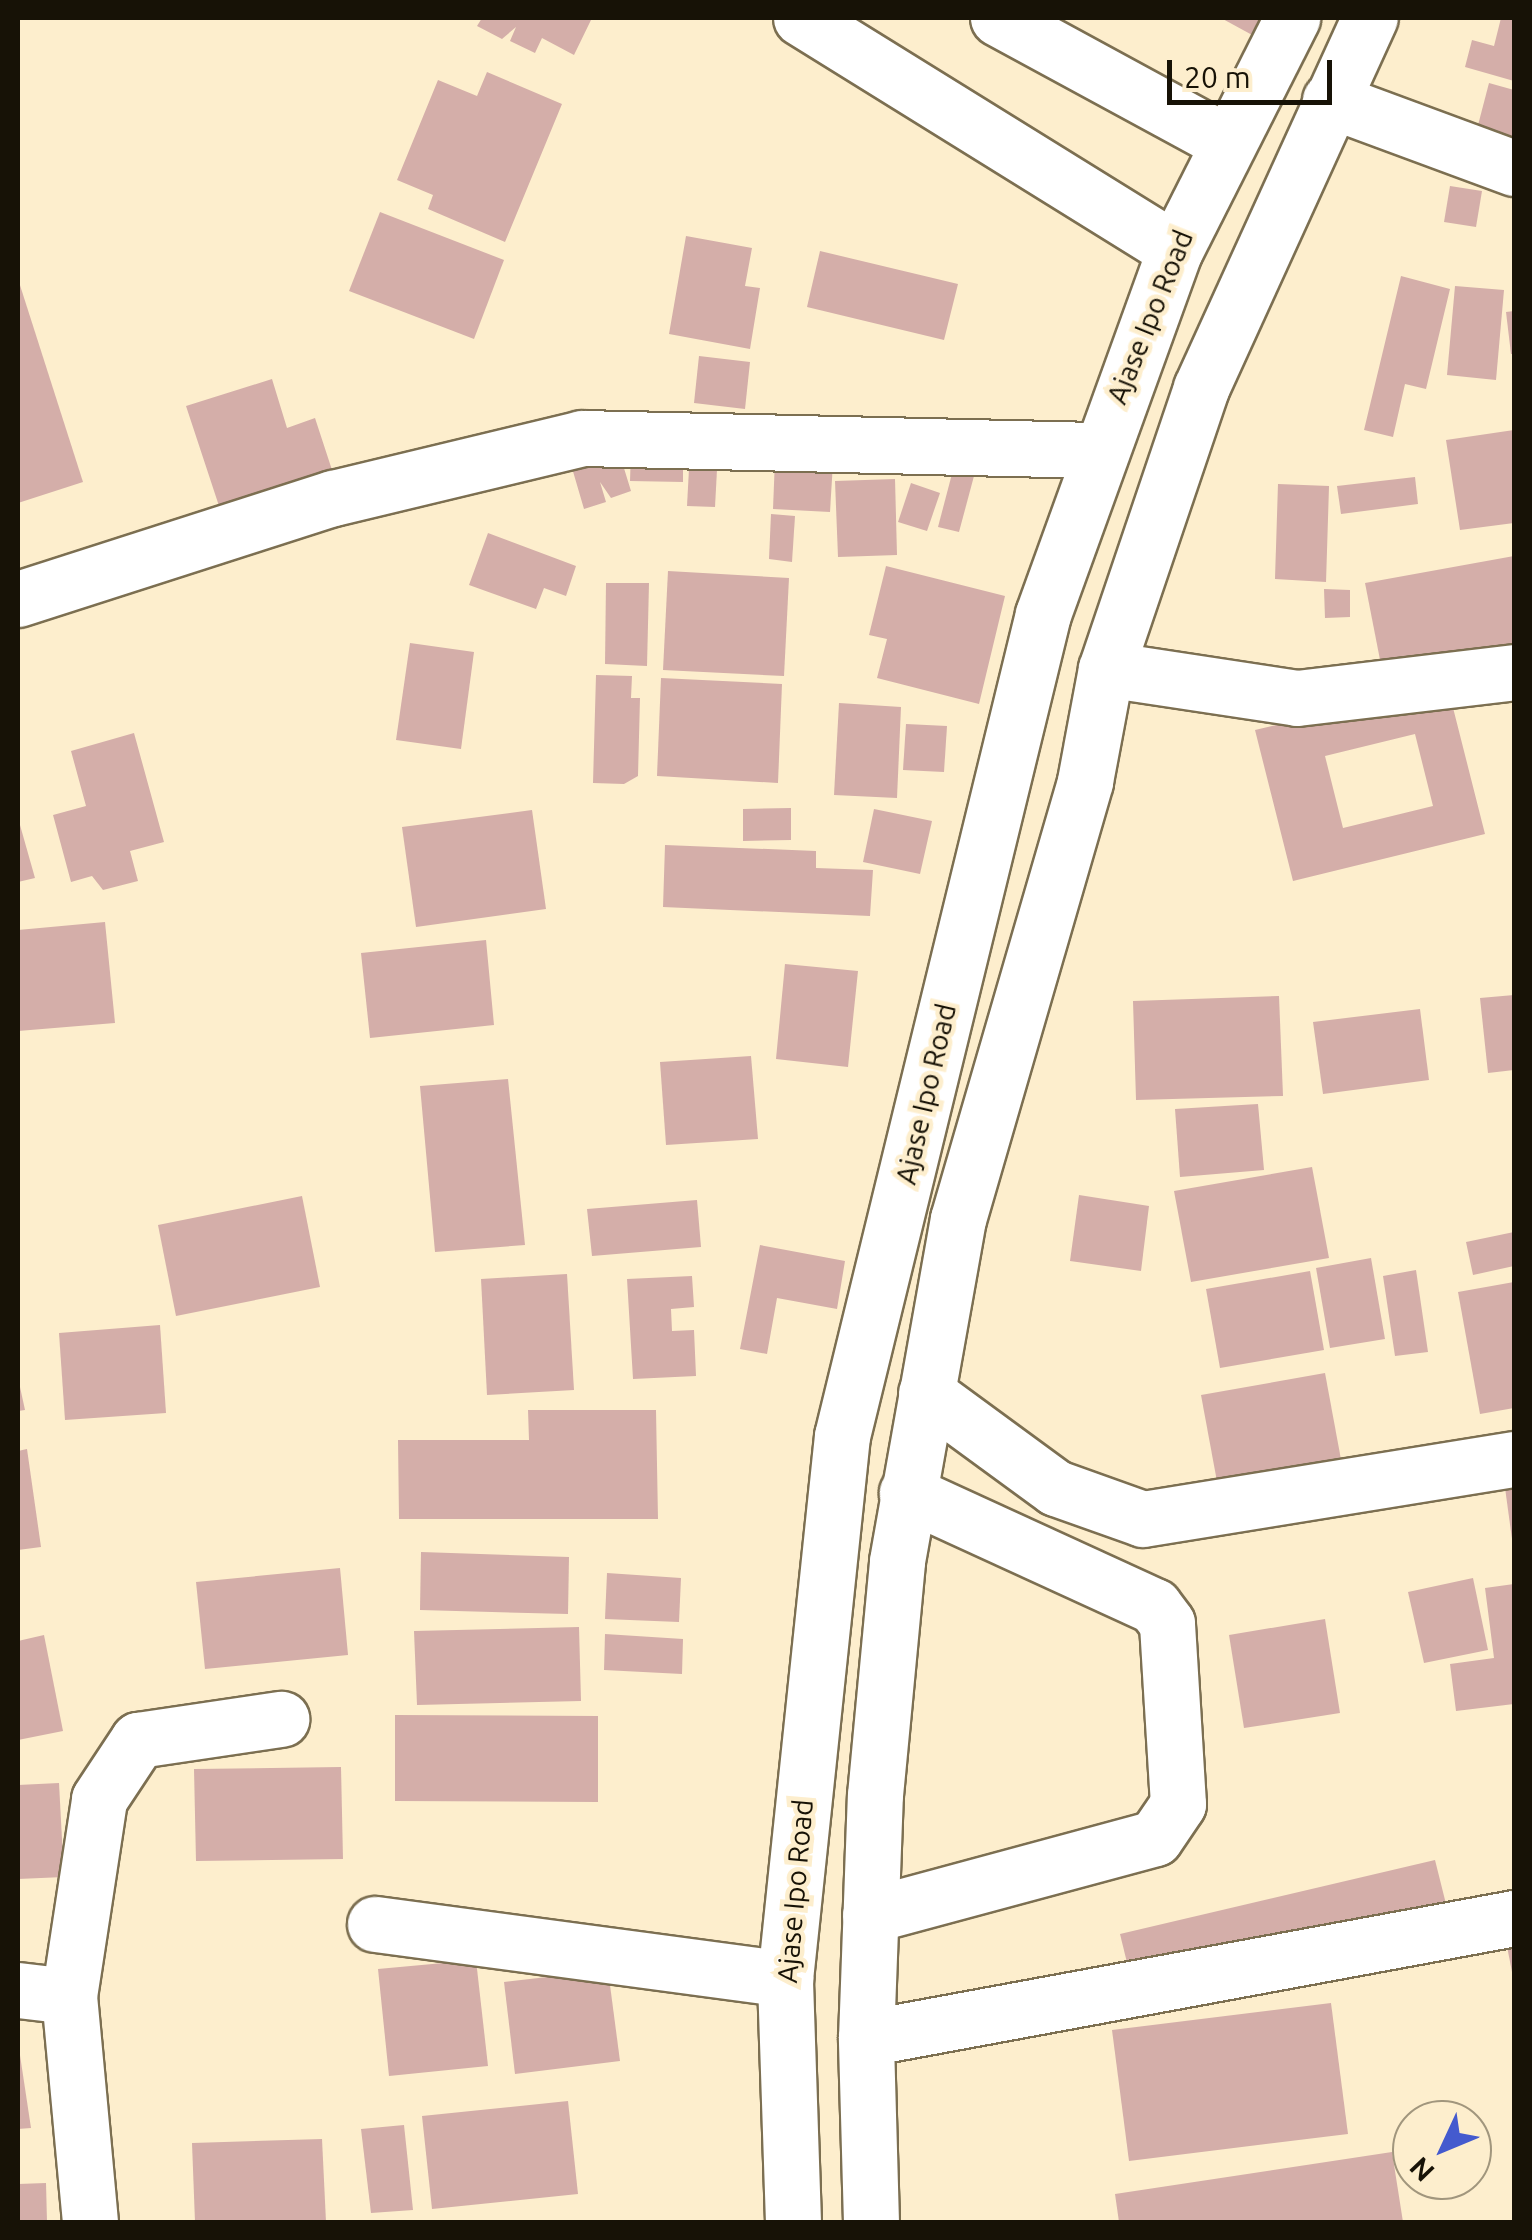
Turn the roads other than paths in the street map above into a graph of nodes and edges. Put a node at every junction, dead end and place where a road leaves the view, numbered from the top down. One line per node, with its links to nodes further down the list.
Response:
1 (800, 18): 8 (main road)
2 (998, 18): 6 (main road)
3 (1292, 18): 6 (main road, Ajase Ipo Road)
4 (1370, 18): 5 (main road)
5 (1330, 100): 7 (main road); 11 (main road)
6 (1226, 142): 8 (main road, Ajase Ipo Road)
7 (1514, 168)
8 (1175, 250): 9 (main road, Ajase Ipo Road)
9 (1096, 450): 10 (main road); 20 (main road, Ajase Ipo Road)
10 (18, 599)
11 (1106, 669): 12 (main road); 13 (main road)
12 (1514, 672)
13 (926, 1393): 14 (main road); 15 (main road)
14 (1514, 1459)
15 (907, 1492): 17 (main road); 17 (main road)
16 (282, 1719): 21 (main road)
17 (870, 1915): 22 (main road)
18 (1514, 1918): 22 (main road)
19 (374, 1924): 20 (main road)
20 (785, 1979): 24 (main road, Ajase Ipo Road)
21 (44, 1993): 23 (main road)
22 (866, 2038): 25 (main road)
23 (90, 2222)
24 (792, 2222)
25 (872, 2222)

